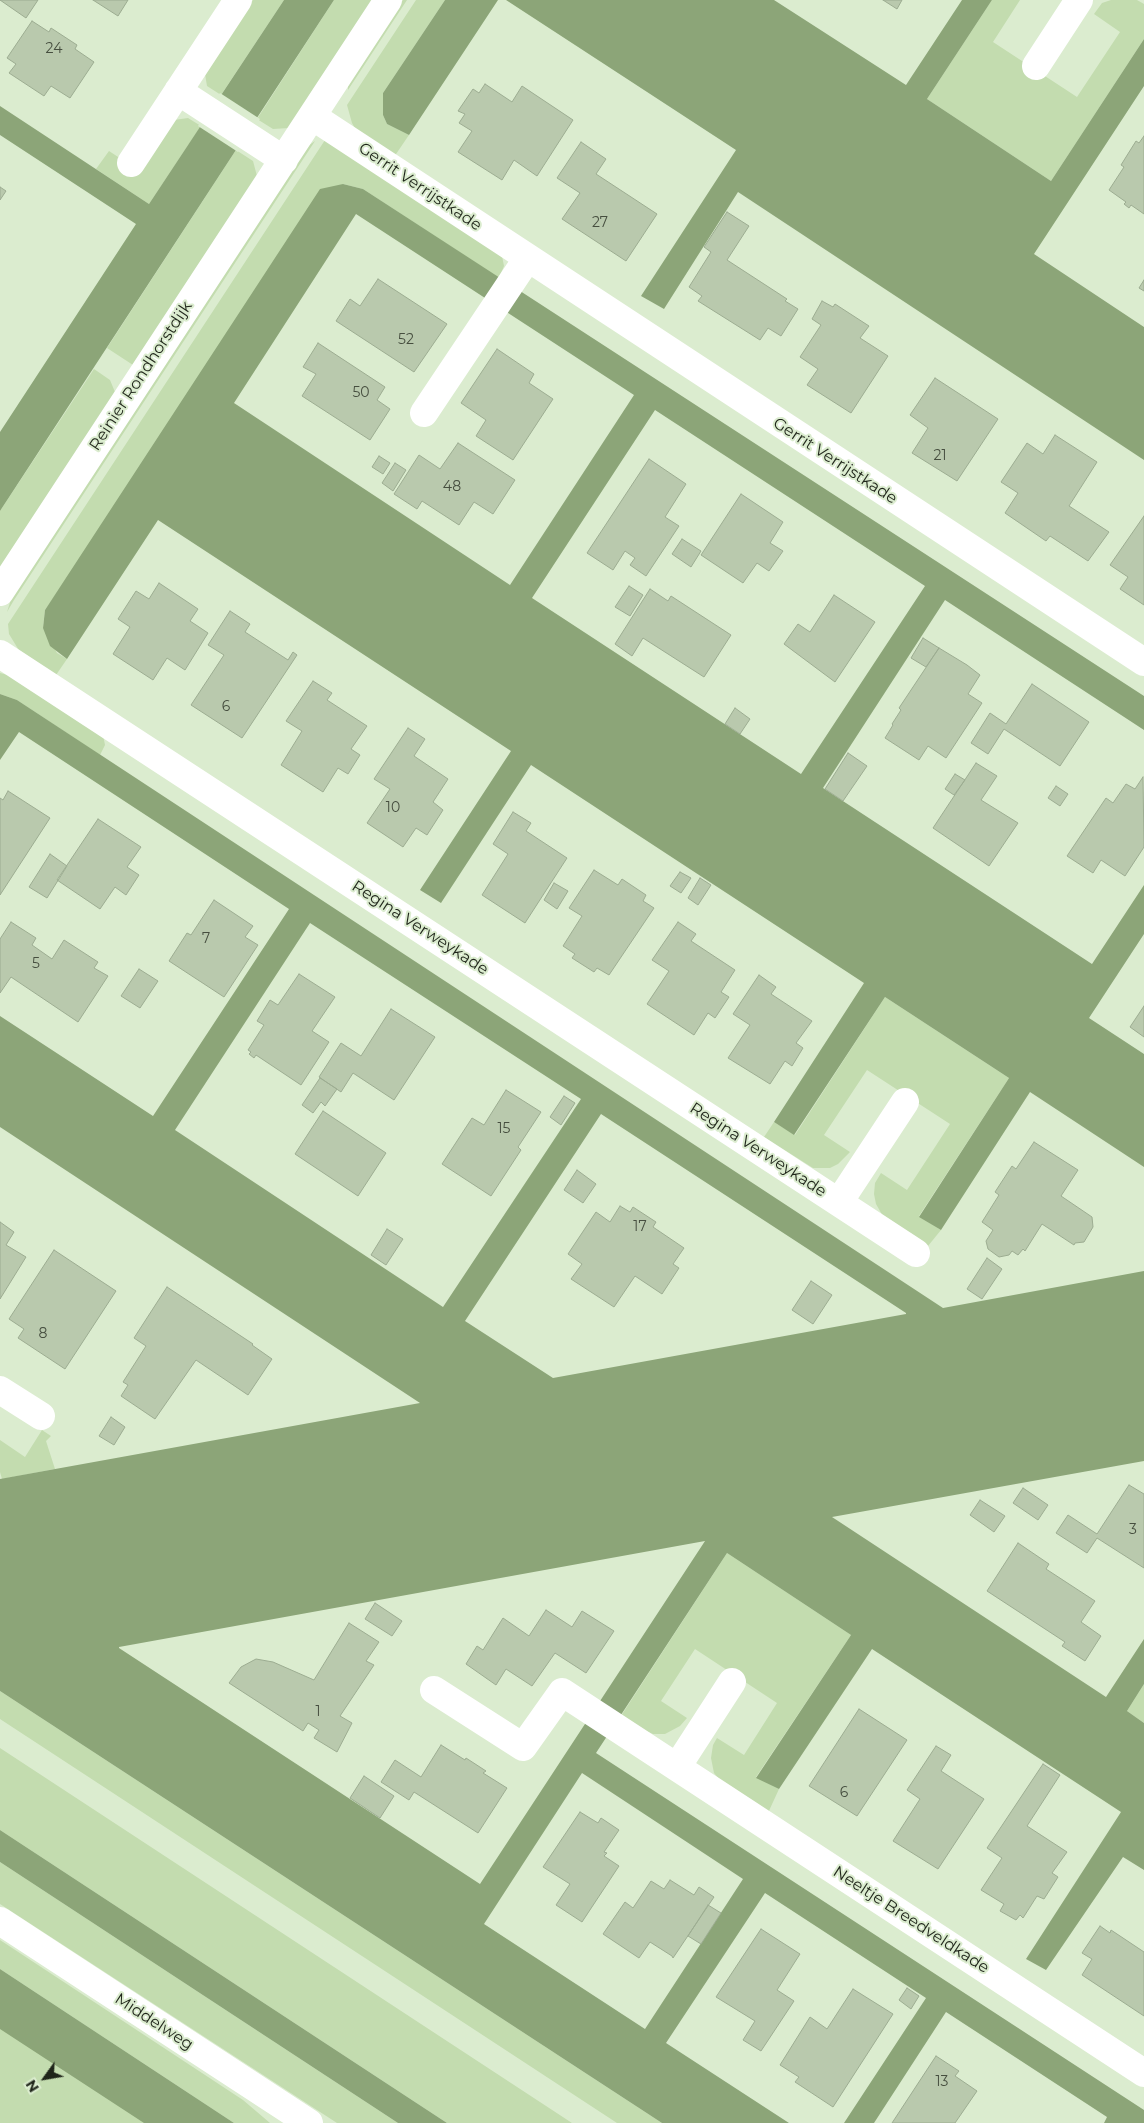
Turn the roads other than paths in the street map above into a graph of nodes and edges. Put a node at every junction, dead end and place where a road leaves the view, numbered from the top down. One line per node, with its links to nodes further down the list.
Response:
1 (238, 0): 5 (street)
2 (388, 0): 6 (street, Reinier Rondhorstdijk)
3 (1079, 0): 4 (street)
4 (1036, 66)
5 (188, 97): 7 (street); 8 (street)
6 (312, 116): 7 (street, Reinier Rondhorstdijk); 9 (street, Gerrit Verrijstkade)
7 (274, 153): 11 (street, Reinier Rondhorstdijk)
8 (131, 163)
9 (522, 267): 10 (street); 13 (street, Gerrit Verrijstkade)
10 (424, 413)
11 (0, 592)
12 (0, 654): 15 (street, Regina Verweykade)
13 (1144, 662)
14 (905, 1102): 15 (street, Regina Verweykade)
15 (839, 1202): 16 (street, Regina Verweykade)
16 (916, 1253)
17 (0, 1390): 18 (street)
18 (41, 1416)
19 (732, 1682): 21 (street)
20 (434, 1690): 21 (street, Neeltje Breedveldkade)
21 (677, 1767): 23 (street, Neeltje Breedveldkade)
22 (0, 1921): 24 (street, Middelweg)
23 (1144, 2073)
24 (309, 2123)

